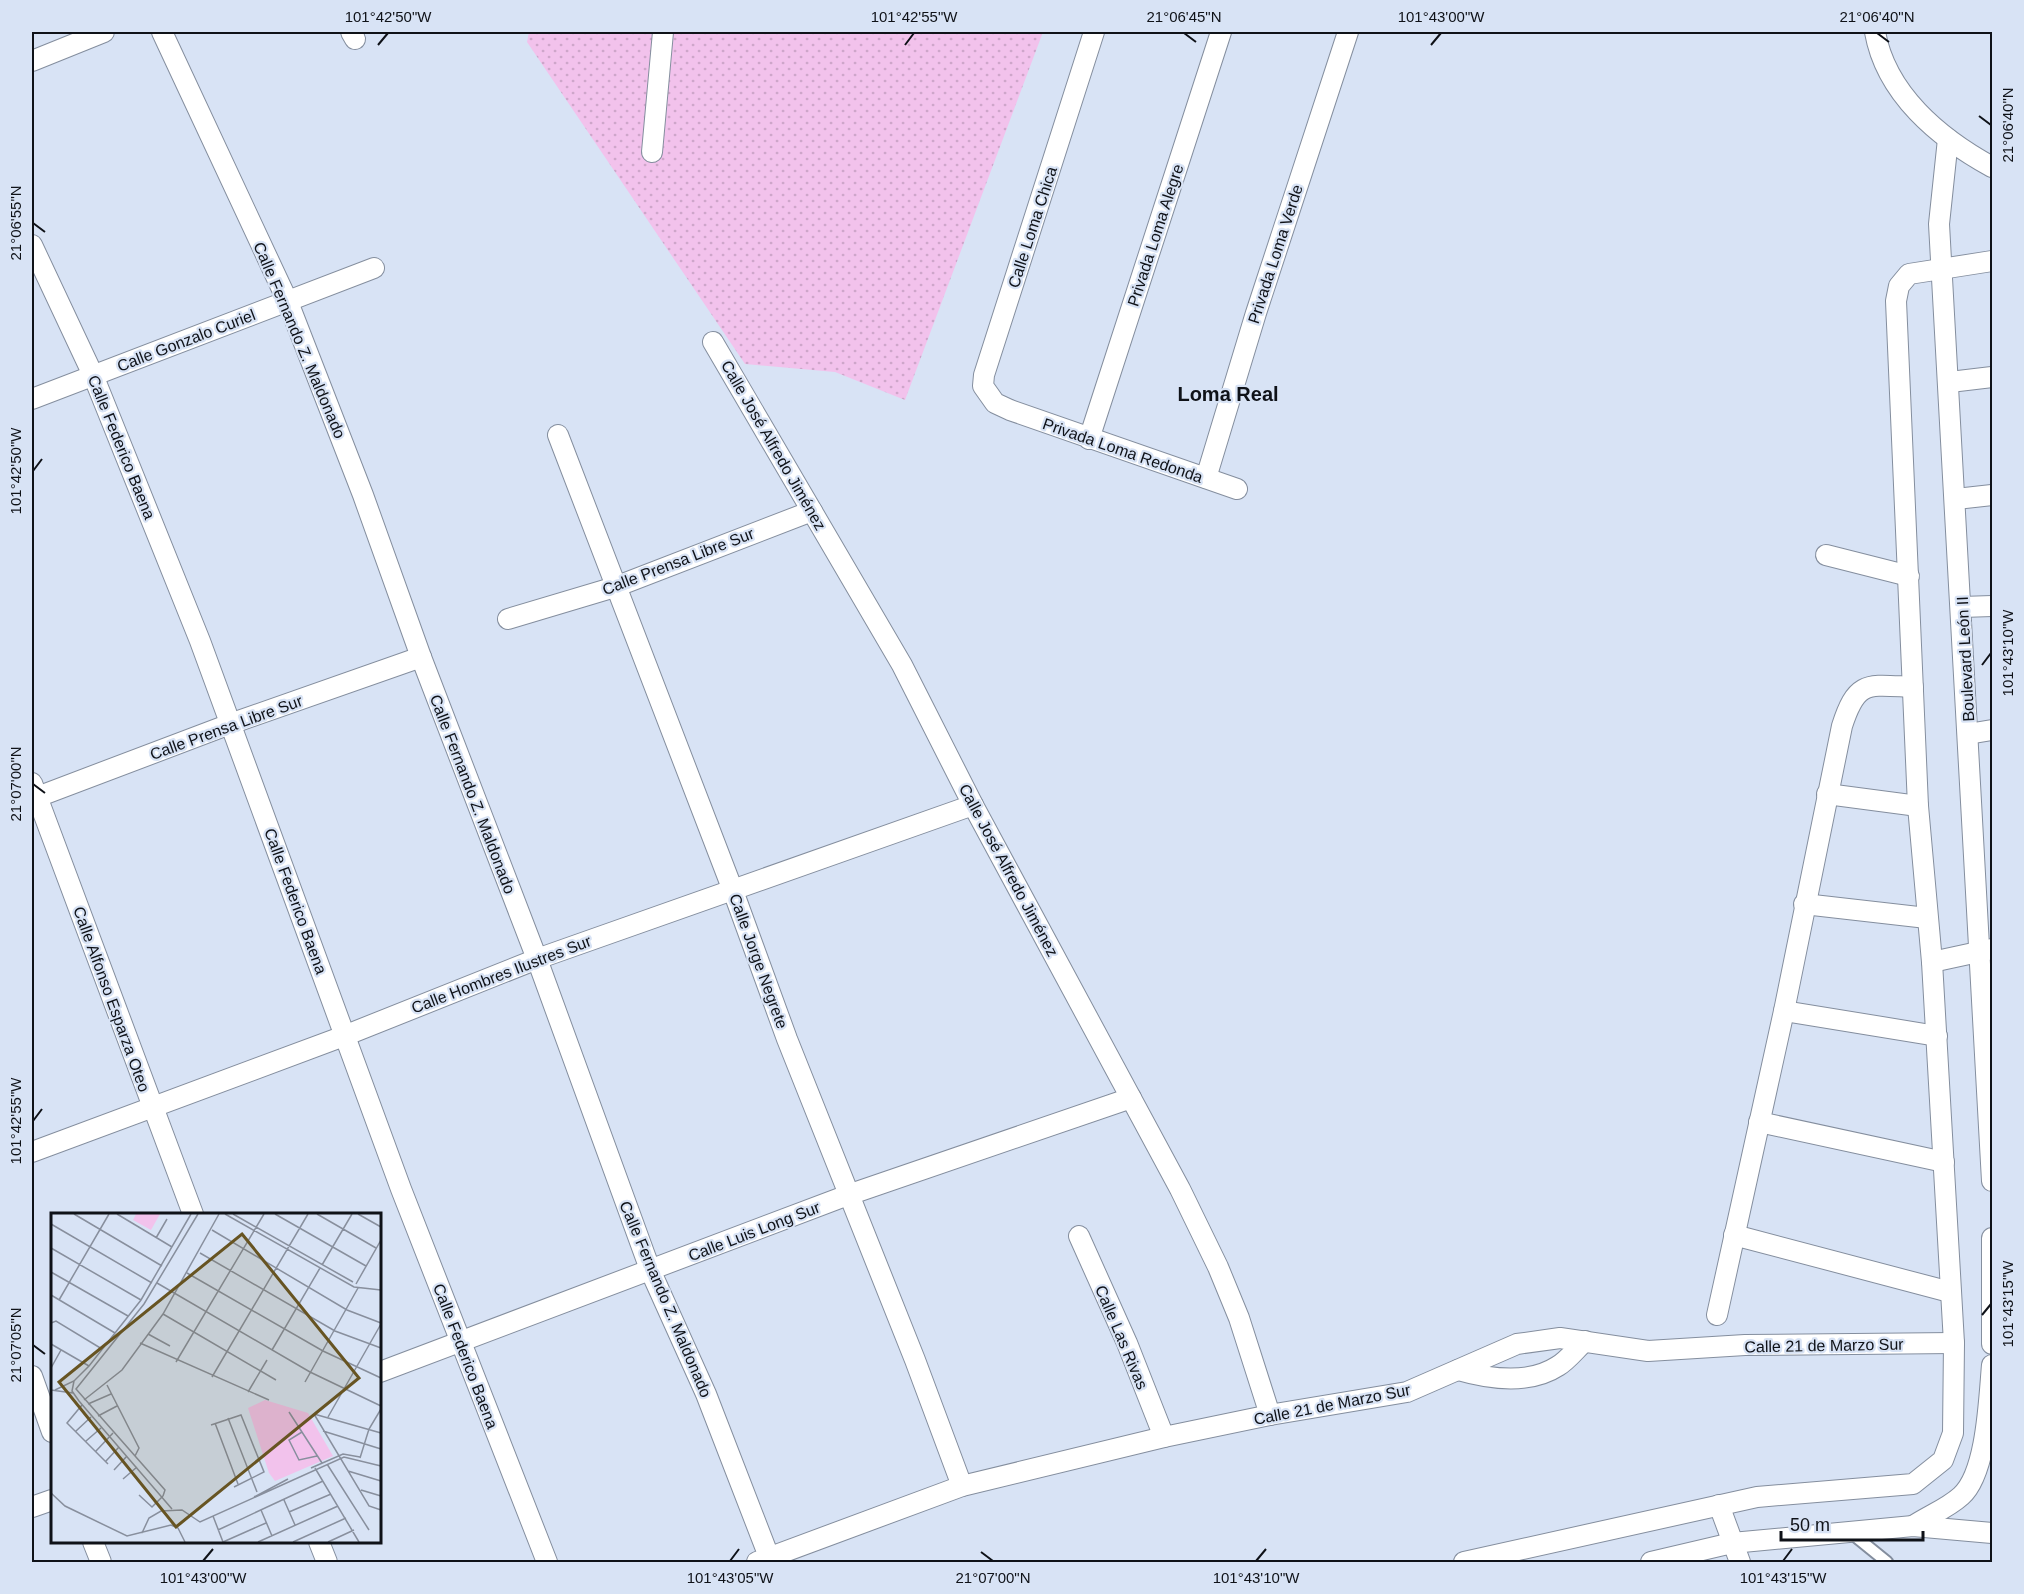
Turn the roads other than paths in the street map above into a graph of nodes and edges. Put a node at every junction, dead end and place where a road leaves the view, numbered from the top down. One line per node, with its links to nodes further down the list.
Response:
1 (104, 32): 8 (street)
2 (162, 32): 16 (street, Calle Fernando Z. Maldonado)
3 (663, 32): 10 (street)
4 (1094, 32): 22 (street, Calle Loma Chica)
5 (1221, 32): 24 (street, Privada Loma Alegre)
6 (1348, 32): 25 (street, Privada Loma Verde)
7 (1875, 32): 9 (street)
8 (32, 61)
9 (1947, 139): 11 (street); 15 (street, Boulevard León II)
10 (652, 152)
11 (1992, 167)
12 (32, 245): 18 (street, Calle Federico Baena)
13 (1992, 261): 15 (street)
14 (374, 268): 16 (street, Calle Gonzalo Curiel)
15 (1942, 269): 20 (street, Boulevard León II); 31 (street)
16 (288, 302): 18 (street, Calle Gonzalo Curiel); 36 (street, Calle Fernando Z. Maldonado)
17 (713, 342): 29 (street, Calle José Alfredo Jiménez)
18 (93, 375): 21 (street, Calle Gonzalo Curiel); 38 (street, Calle Federico Baena)
19 (1992, 377): 20 (street)
20 (1950, 382): 28 (street, Boulevard León II)
21 (32, 399)
22 (1010, 410): 24 (street, Privada Loma Redonda)
23 (558, 435): 32 (street, Calle Jorge Negrete)
24 (1089, 439): 25 (street, Privada Loma Redonda)
25 (1206, 478): 26 (street, Privada Loma Redonda)
26 (1237, 489)
27 (1992, 495): 28 (street)
28 (1956, 499): 34 (street, Boulevard León II)
29 (812, 510): 32 (street, Calle Prensa Libre Sur); 43 (street, Calle José Alfredo Jiménez)
30 (1826, 555): 31 (street)
31 (1909, 576): 37 (street)
32 (615, 586): 35 (street, Calle Prensa Libre Sur); 46 (street, Calle Jorge Negrete)
33 (1992, 606): 34 (street)
34 (1962, 607): 40 (street, Boulevard León II)
35 (508, 619)
36 (421, 657): 38 (street, Calle Prensa Libre Sur); 50 (street, Calle Fernando Z. Maldonado)
37 (1913, 687): 42 (street); 44 (street)
38 (230, 724): 41 (street, Calle Prensa Libre Sur); 53 (street, Calle Federico Baena)
39 (1992, 730): 40 (street)
40 (1968, 734): 45 (street, Boulevard León II)
41 (33, 793): 57 (street, Calle Alfonso Esparza Oteo)
42 (1827, 794): 44 (street); 47 (street)
43 (973, 804): 46 (street, Calle Hombres Ilustres Sur); 56 (street, Calle José Alfredo Jiménez)
44 (1918, 806): 48 (street)
45 (1984, 836): 49 (street, Boulevard León II)
46 (732, 888): 50 (street, Calle Hombres Ilustres Sur); 62 (street, Calle Jorge Negrete)
47 (1804, 904): 48 (street); 52 (street)
48 (1927, 918): 51 (street)
49 (1986, 950): 51 (street); 55 (street, Boulevard León II)
50 (537, 959): 53 (street, Calle Hombres Ilustres Sur); 67 (street, Calle Fernando Z. Maldonado)
51 (1932, 963): 54 (street)
52 (1784, 1011): 54 (street); 58 (street)
53 (344, 1036): 57 (street, Calle Hombres Ilustres Sur); 71 (street, Calle Federico Baena)
54 (1937, 1036): 60 (street)
55 (1990, 1066): 61 (street, Boulevard León II)
56 (1131, 1098): 62 (street, Calle Luis Long Sur); 81 (street, Calle José Alfredo Jiménez)
57 (151, 1106): 59 (street, Calle Hombres Ilustres Sur); 63 (street, Calle Alfonso Esparza Oteo)
58 (1759, 1122): 60 (street); 64 (street)
59 (32, 1152)
60 (1944, 1162): 68 (street)
61 (1992, 1181)
62 (848, 1195): 67 (street, Calle Luis Long Sur); 86 (street, Calle Jorge Negrete)
63 (192, 1213)
64 (1734, 1235): 68 (street); 70 (street)
65 (1079, 1236): 83 (street, Calle Las Rivas)
66 (1992, 1238): 69 (street)
67 (651, 1272): 71 (street, Calle Luis Long Sur); 96 (street, Calle Fernando Z. Maldonado)
68 (1950, 1292): 73 (street)
69 (1992, 1314): 74 (street)
70 (1717, 1315)
71 (459, 1341): 78 (street, Calle Luis Long Sur); 99 (street, Calle Federico Baena)
72 (1585, 1341): 73 (street, Calle 21 de Marzo Sur); 75 (street, Calle 21 de Marzo Sur); 80 (street)
73 (1954, 1343): 88 (street)
74 (1992, 1344)
75 (1497, 1353): 77 (street, Calle 21 de Marzo Sur); 80 (street)
76 (1992, 1365): 84 (street)
77 (1458, 1370): 80 (street); 81 (street, Calle 21 de Marzo Sur)
78 (381, 1372)
79 (32, 1376): 82 (street)
80 (1502, 1379)
81 (1270, 1415): 83 (street, Calle 21 de Marzo Sur)
82 (51, 1429)
83 (1164, 1437): 86 (street, Calle 21 de Marzo Sur)
84 (1983, 1449): 85 (street); 90 (street)
85 (1992, 1470)
86 (962, 1486): 96 (street, Calle 21 de Marzo Sur)
87 (51, 1500): 89 (street)
88 (1719, 1505): 95 (street); 100 (street)
89 (32, 1507)
90 (1913, 1526): 91 (street); 92 (street)
91 (1850, 1531): 95 (street); 103 (lane)
92 (1992, 1533)
93 (93, 1543): 97 (street)
94 (319, 1543): 98 (street)
95 (1732, 1543): 101 (street); 102 (street)
96 (766, 1561)
97 (101, 1563)
98 (327, 1563)
99 (547, 1563)
100 (1464, 1563)
101 (1651, 1563)
102 (1740, 1563)
103 (1887, 1563)

